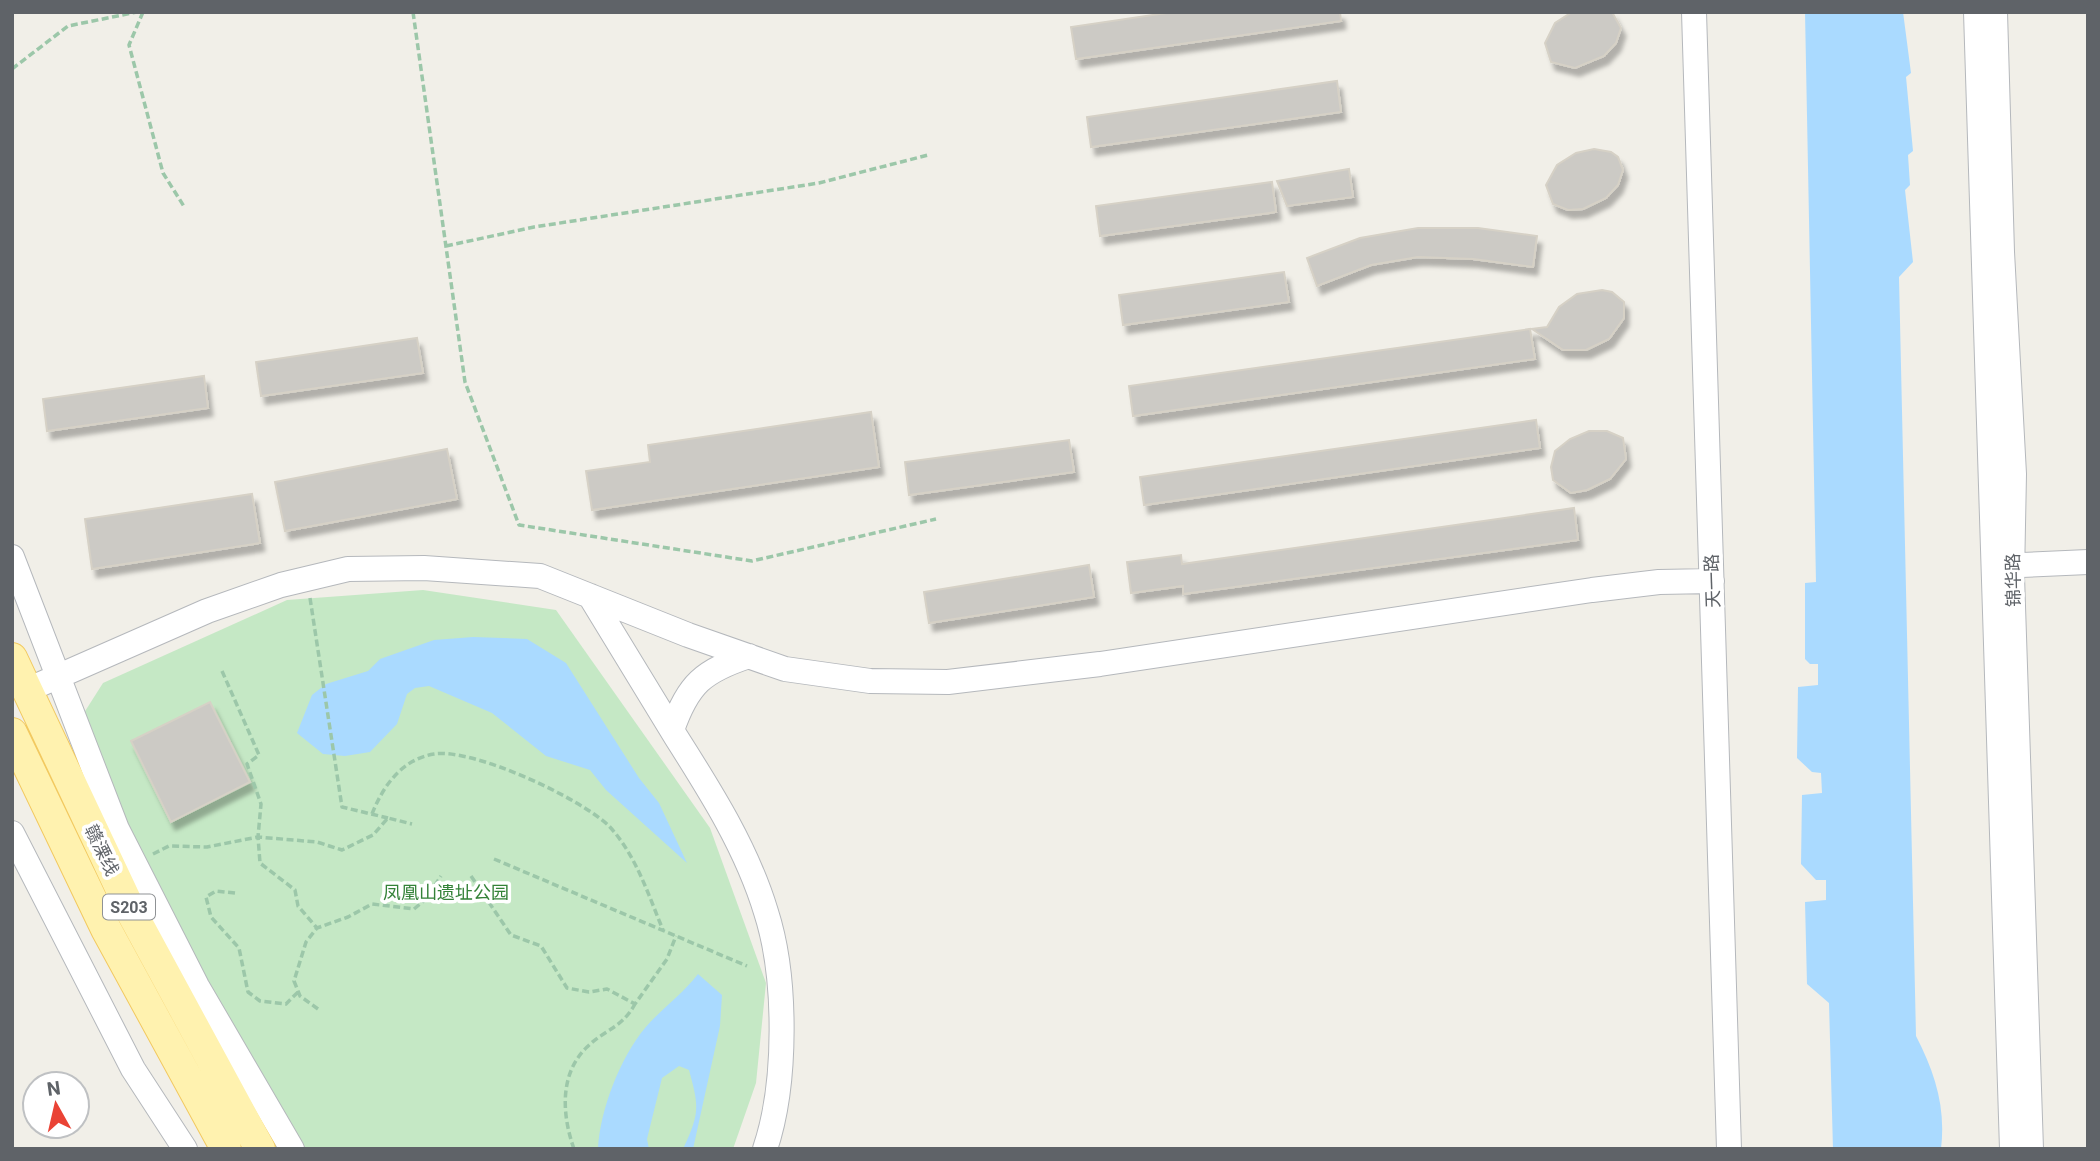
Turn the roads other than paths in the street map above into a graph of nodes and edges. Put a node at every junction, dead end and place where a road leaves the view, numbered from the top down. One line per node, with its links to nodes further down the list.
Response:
1 (1694, 12): 7 (street, 天一路)
2 (1976, 12): 6 (street, 锦华路)
3 (1995, 12): 6 (street, 锦华路)
4 (12, 557): 11 (street)
5 (2088, 562): 6 (street)
6 (2002, 566): 22 (street, 锦华路); 23 (street, 锦华路)
7 (1712, 581): 9 (street); 21 (street, 天一路)
8 (590, 596): 9 (street); 11 (street); 13 (street)
9 (749, 656): 13 (street)
10 (12, 658): 12 (main road, 赣溧线 / S203)
11 (59, 676): 12 (street); 19 (street)
12 (25, 691): 18 (main road, 赣溧线 / S203)
13 (672, 730): 20 (street)
14 (12, 733): 17 (main road, 赣溧线 / S203)
15 (12, 833): 16 (street)
16 (185, 1149)
17 (226, 1149)
18 (260, 1149)
19 (292, 1149)
20 (765, 1149)
21 (1729, 1149)
22 (2012, 1149)
23 (2031, 1149)

